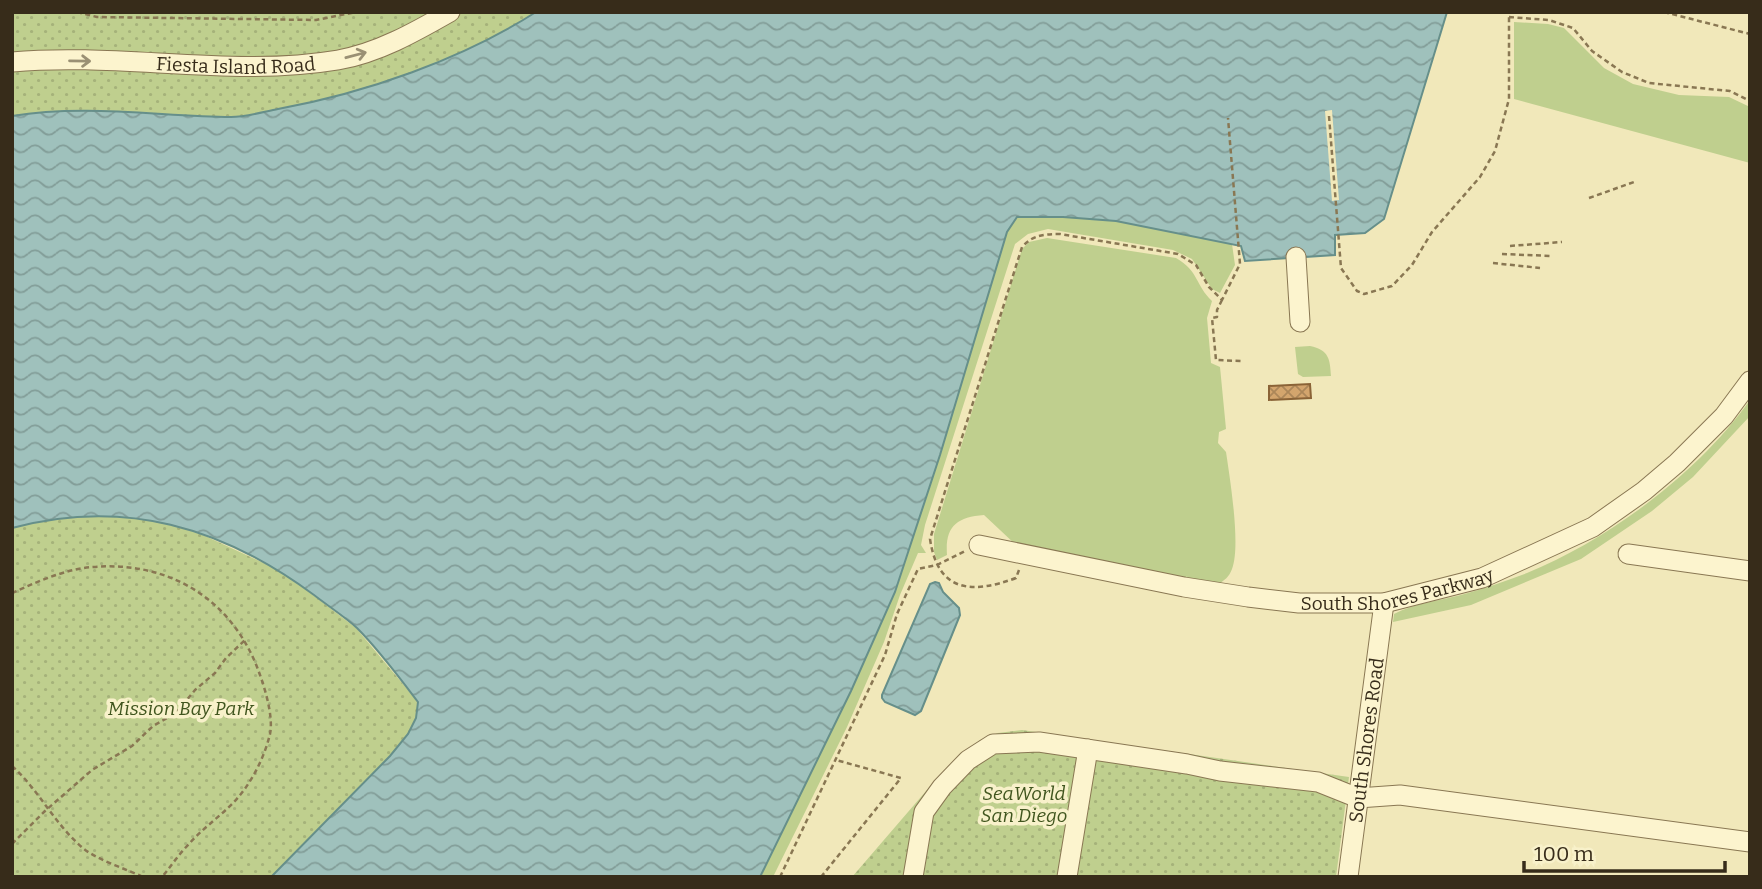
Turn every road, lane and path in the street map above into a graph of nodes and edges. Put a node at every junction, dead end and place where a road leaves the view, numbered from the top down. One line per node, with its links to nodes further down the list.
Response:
1 (15, 12): 2 (path)
2 (32, 12)
3 (76, 12): 4 (path)
4 (356, 12)
5 (450, 12): 11 (street, Fiesta Island Road, one-way to 5)
6 (1551, 12): 9 (path)
7 (1664, 12): 10 (path)
8 (1509, 15): 9 (path); 13 (path)
9 (1549, 20): 12 (path)
10 (1750, 33)
11 (12, 62)
12 (1750, 101)
13 (1329, 116)
14 (1228, 118): 24 (path)
15 (1634, 182): 16 (path)
16 (1589, 198)
17 (1562, 242): 18 (path)
18 (1510, 246)
19 (1502, 254): 20 (path)
20 (1552, 256)
21 (1296, 257): 25 (street)
22 (1493, 263): 23 (path)
23 (1540, 268)
24 (1222, 300): 26 (path); 31 (path)
25 (1300, 322)
26 (1241, 360)
27 (1750, 381): 34 (street, South Shores Parkway)
28 (979, 545): 30 (street, South Shores Parkway); 31 (path)
29 (1628, 554): 32 (street)
30 (1039, 557): 31 (path); 34 (street, South Shores Parkway)
31 (937, 565): 37 (path)
32 (1750, 571)
33 (12, 593): 35 (path)
34 (1384, 603): 39 (street, South Shores Road)
35 (245, 640): 40 (path); 44 (path)
36 (1088, 749): 39 (street); 47 (street); 48 (street)
37 (836, 760): 45 (path); 46 (path)
38 (12, 766): 40 (path)
39 (1358, 798): 41 (street); 49 (street, South Shores Road)
40 (47, 809): 42 (path); 43 (path)
41 (1750, 842)
42 (12, 844)
43 (143, 877)
44 (162, 877)
45 (780, 877)
46 (821, 877)
47 (913, 877)
48 (1067, 877)
49 (1348, 877)

